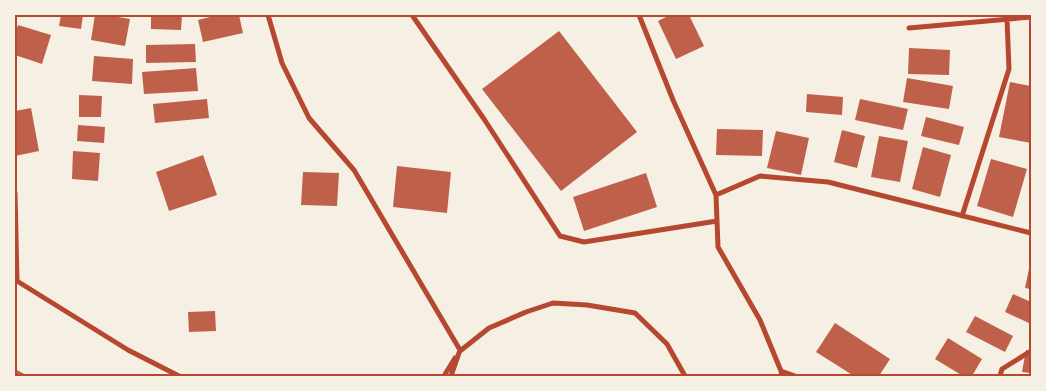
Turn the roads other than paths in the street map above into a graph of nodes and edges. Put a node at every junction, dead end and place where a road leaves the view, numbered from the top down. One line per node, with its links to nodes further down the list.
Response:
1 (268, 15): 13 (street)
2 (412, 15): 10 (street)
3 (639, 15): 8 (street)
4 (1031, 17): 5 (street)
5 (1007, 19): 6 (street); 9 (street)
6 (909, 28)
7 (15, 193): 12 (street)
8 (716, 195): 9 (street); 10 (street)
9 (962, 216): 11 (street)
10 (717, 221): 15 (street)
11 (1031, 233)
12 (16, 281): 16 (street)
13 (460, 350): 17 (street); 18 (street); 19 (street)
14 (1031, 351): 21 (street)
15 (781, 373): 20 (street)
16 (179, 376)
17 (444, 376)
18 (452, 376)
19 (685, 376)
20 (795, 376)
21 (1000, 376)

